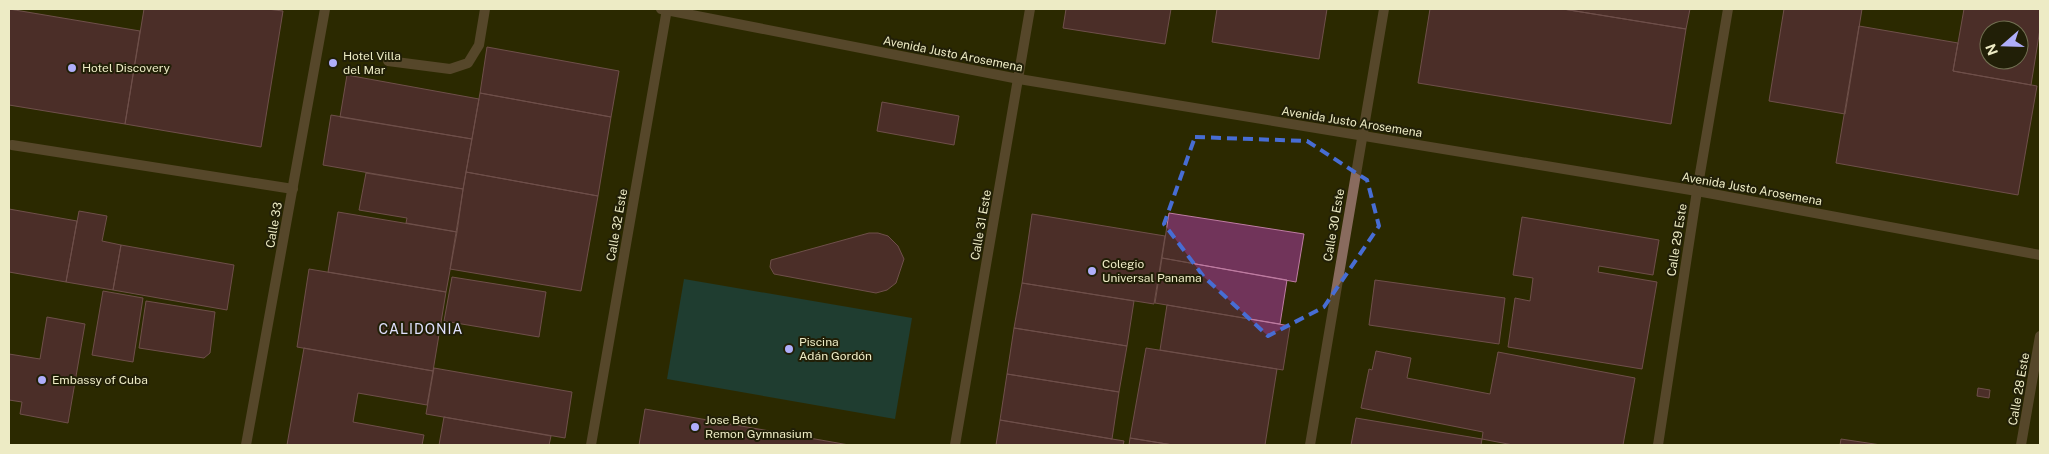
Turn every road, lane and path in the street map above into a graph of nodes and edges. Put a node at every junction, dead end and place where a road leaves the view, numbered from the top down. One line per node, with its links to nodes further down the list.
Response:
1 (325, 9): 11 (street, Calle 33)
2 (484, 9): 7 (street)
3 (665, 9): 8 (street, Avenida Justo Arosemena); 16 (street, Calle 32 Este)
4 (1030, 9): 8 (street, Calle 31 Este)
5 (1384, 9): 9 (street, Calle 30 Este)
6 (1728, 9): 12 (street, Calle 29 Este)
7 (388, 61)
8 (1019, 79): 9 (street, Avenida Justo Arosemena); 17 (street, Calle 31 Este)
9 (1362, 137): 12 (street, Avenida Justo Arosemena); 18 (street, Calle 30 Este)
10 (12, 146): 11 (street)
11 (293, 189): 15 (street, Calle 33)
12 (1697, 191): 13 (street, Avenida Justo Arosemena); 19 (street, Calle 29 Este)
13 (2040, 255)
14 (2040, 336): 20 (street, Calle 28 Este)
15 (246, 445)
16 (591, 445)
17 (955, 445)
18 (1310, 445)
19 (1658, 445)
20 (2021, 445)

